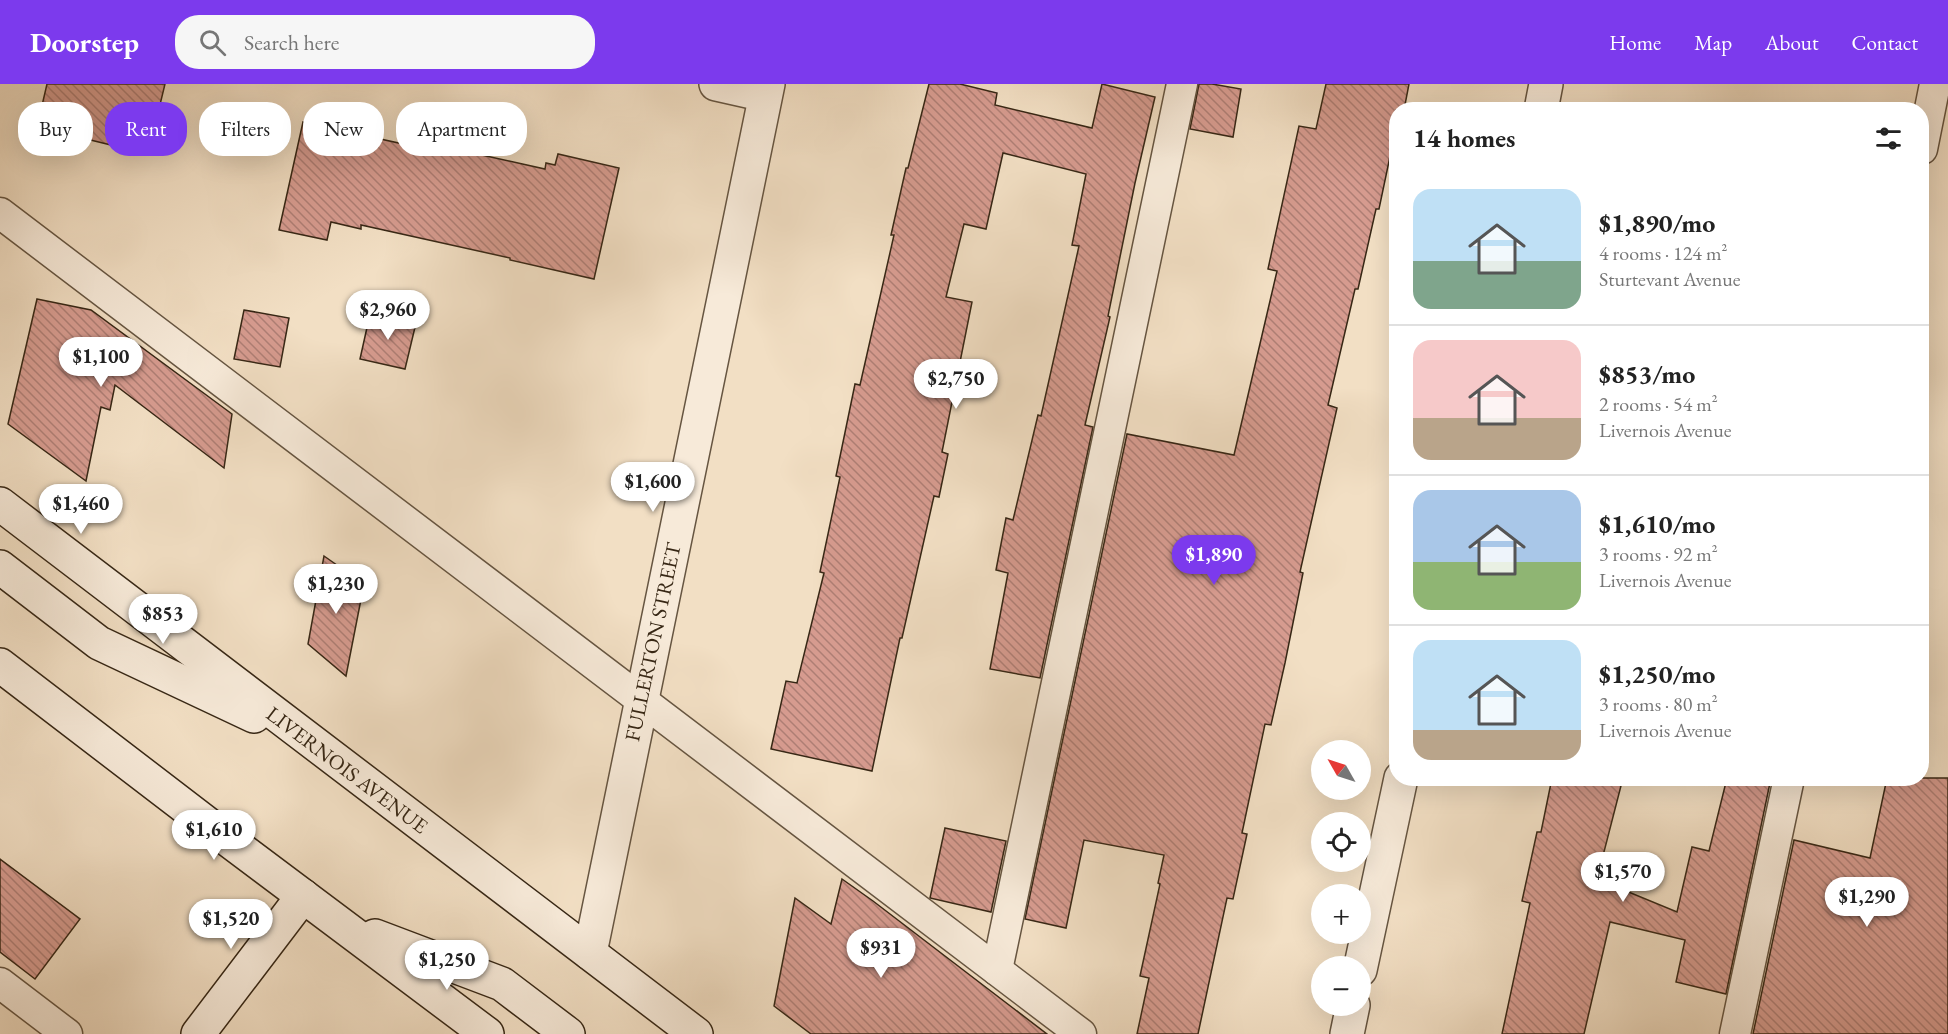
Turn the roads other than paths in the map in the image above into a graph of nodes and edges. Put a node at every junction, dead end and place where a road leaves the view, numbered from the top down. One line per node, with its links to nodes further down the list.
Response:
1 (716, 84): 5 (main road)
2 (1182, 84): 20 (lane)
3 (1546, 84): 6 (main road)
4 (1935, 84): 7 (lane)
5 (766, 89): 12 (main road, FULLERTON STREET)
6 (1543, 102)
7 (1929, 114)
8 (0, 213): 12 (lane)
9 (0, 504): 13 (main road, LIVERNOIS AVENUE)
10 (0, 567): 13 (main road)
11 (0, 665): 16 (main road)
12 (641, 700): 18 (main road, FULLERTON STREET); 20 (lane)
13 (313, 744): 18 (main road, LIVERNOIS AVENUE)
14 (1399, 786): 19 (main road)
15 (1787, 786): 30 (lane)
16 (303, 896): 17 (main road); 24 (main road)
17 (339, 923): 25 (main road); 26 (main road)
18 (590, 953): 27 (main road, LIVERNOIS AVENUE)
19 (1363, 956)
20 (997, 970): 28 (lane)
21 (0, 983): 23 (lane)
22 (1351, 1016): 29 (main road)
23 (67, 1034)
24 (198, 1034)
25 (488, 1034)
26 (568, 1034)
27 (696, 1034)
28 (1081, 1034)
29 (1347, 1034)
30 (1735, 1034)

